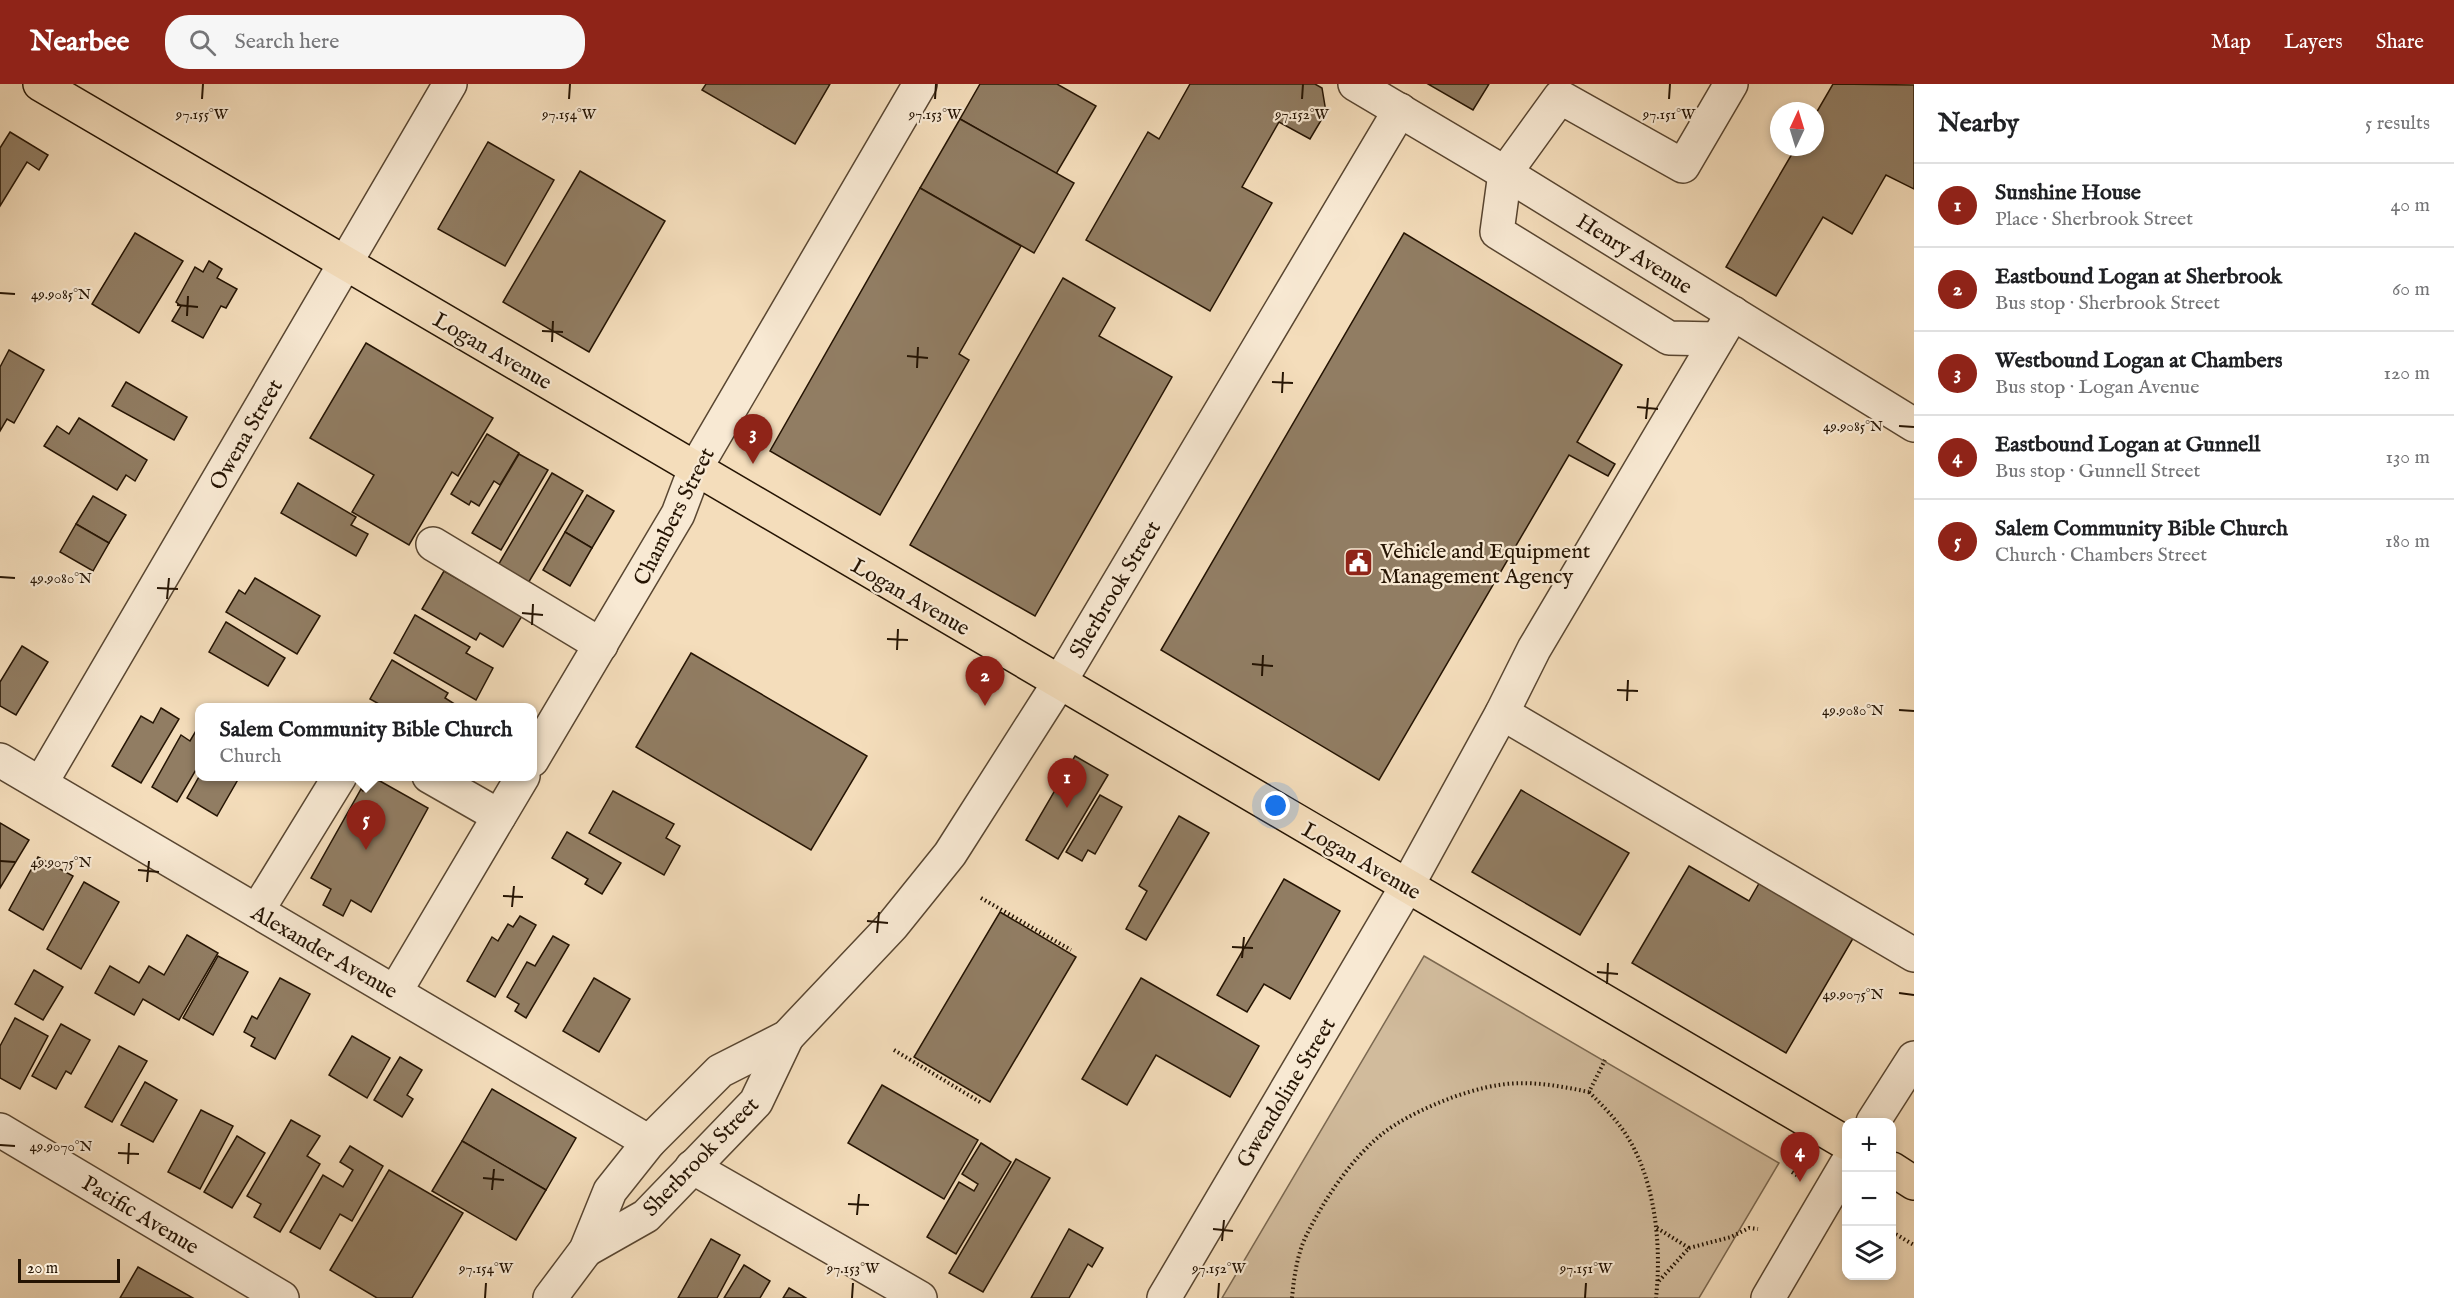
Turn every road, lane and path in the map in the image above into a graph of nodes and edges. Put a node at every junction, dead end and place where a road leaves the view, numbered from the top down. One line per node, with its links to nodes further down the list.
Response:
1 (40, 84): 8 (main road, Logan Avenue)
2 (450, 84): 8 (street, Owena Street)
3 (920, 84): 11 (street, Chambers Street)
4 (1355, 84): 6 (street, Henry Avenue)
5 (1731, 84): 7 (street)
6 (1400, 110): 7 (street, Henry Avenue); 14 (street, Sherbrook Street)
7 (1505, 173): 9 (street, Henry Avenue); 9 (street)
8 (345, 263): 11 (main road, Logan Avenue); 21 (street, Owena Street)
9 (1725, 326): 10 (street, Henry Avenue); 15 (street, Gwendoline Street)
10 (1914, 424)
11 (695, 469): 13 (street, Chambers Street); 14 (main road, Logan Avenue)
12 (434, 544): 13 (street)
13 (601, 645): 16 (street, Chambers Street)
14 (1059, 683): 23 (main road, Logan Avenue); 29 (street, Sherbrook Street)
15 (1502, 713): 23 (street, Gwendoline Street); 27 (street)
16 (537, 752)
17 (0, 760): 21 (street, Alexander Avenue)
18 (338, 781): 25 (street)
19 (436, 781): 22 (street)
20 (521, 781): 22 (street)
21 (40, 783): 25 (street, Alexander Avenue)
22 (499, 816): 28 (street)
23 (1407, 886): 37 (main road, Logan Avenue); 53 (street, Gwendoline Street)
24 (981, 898): 26 (path)
25 (257, 911): 28 (street, Alexander Avenue)
26 (1071, 950)
27 (1914, 955)
28 (395, 992): 38 (street, Alexander Avenue)
29 (787, 1037): 38 (street, Sherbrook Street); 39 (street, Sherbrook Street)
30 (894, 1050): 34 (path)
31 (1914, 1058): 35 (street)
32 (1605, 1060): 33 (path)
33 (1589, 1092): 43 (path); 54 (path)
34 (980, 1102)
35 (1876, 1118)
36 (0, 1130): 50 (street, Pacific Avenue)
37 (1842, 1141)
38 (649, 1142): 48 (street, Sherbrook Street)
39 (692, 1167): 48 (street, Sherbrook Street); 52 (street)
40 (1896, 1171): 42 (main road)
41 (1842, 1172): 56 (street)
42 (1914, 1182)
43 (1656, 1228): 47 (path); 49 (path)
44 (1758, 1229): 47 (path)
45 (1896, 1234): 46 (path)
46 (1914, 1245)
47 (1689, 1248): 49 (path)
48 (586, 1250): 51 (street, Sherbrook Street)
49 (1658, 1282): 55 (path)
50 (282, 1298)
51 (550, 1298)
52 (920, 1298)
53 (1164, 1298)
54 (1292, 1298)
55 (1656, 1298)
56 (1768, 1298)

